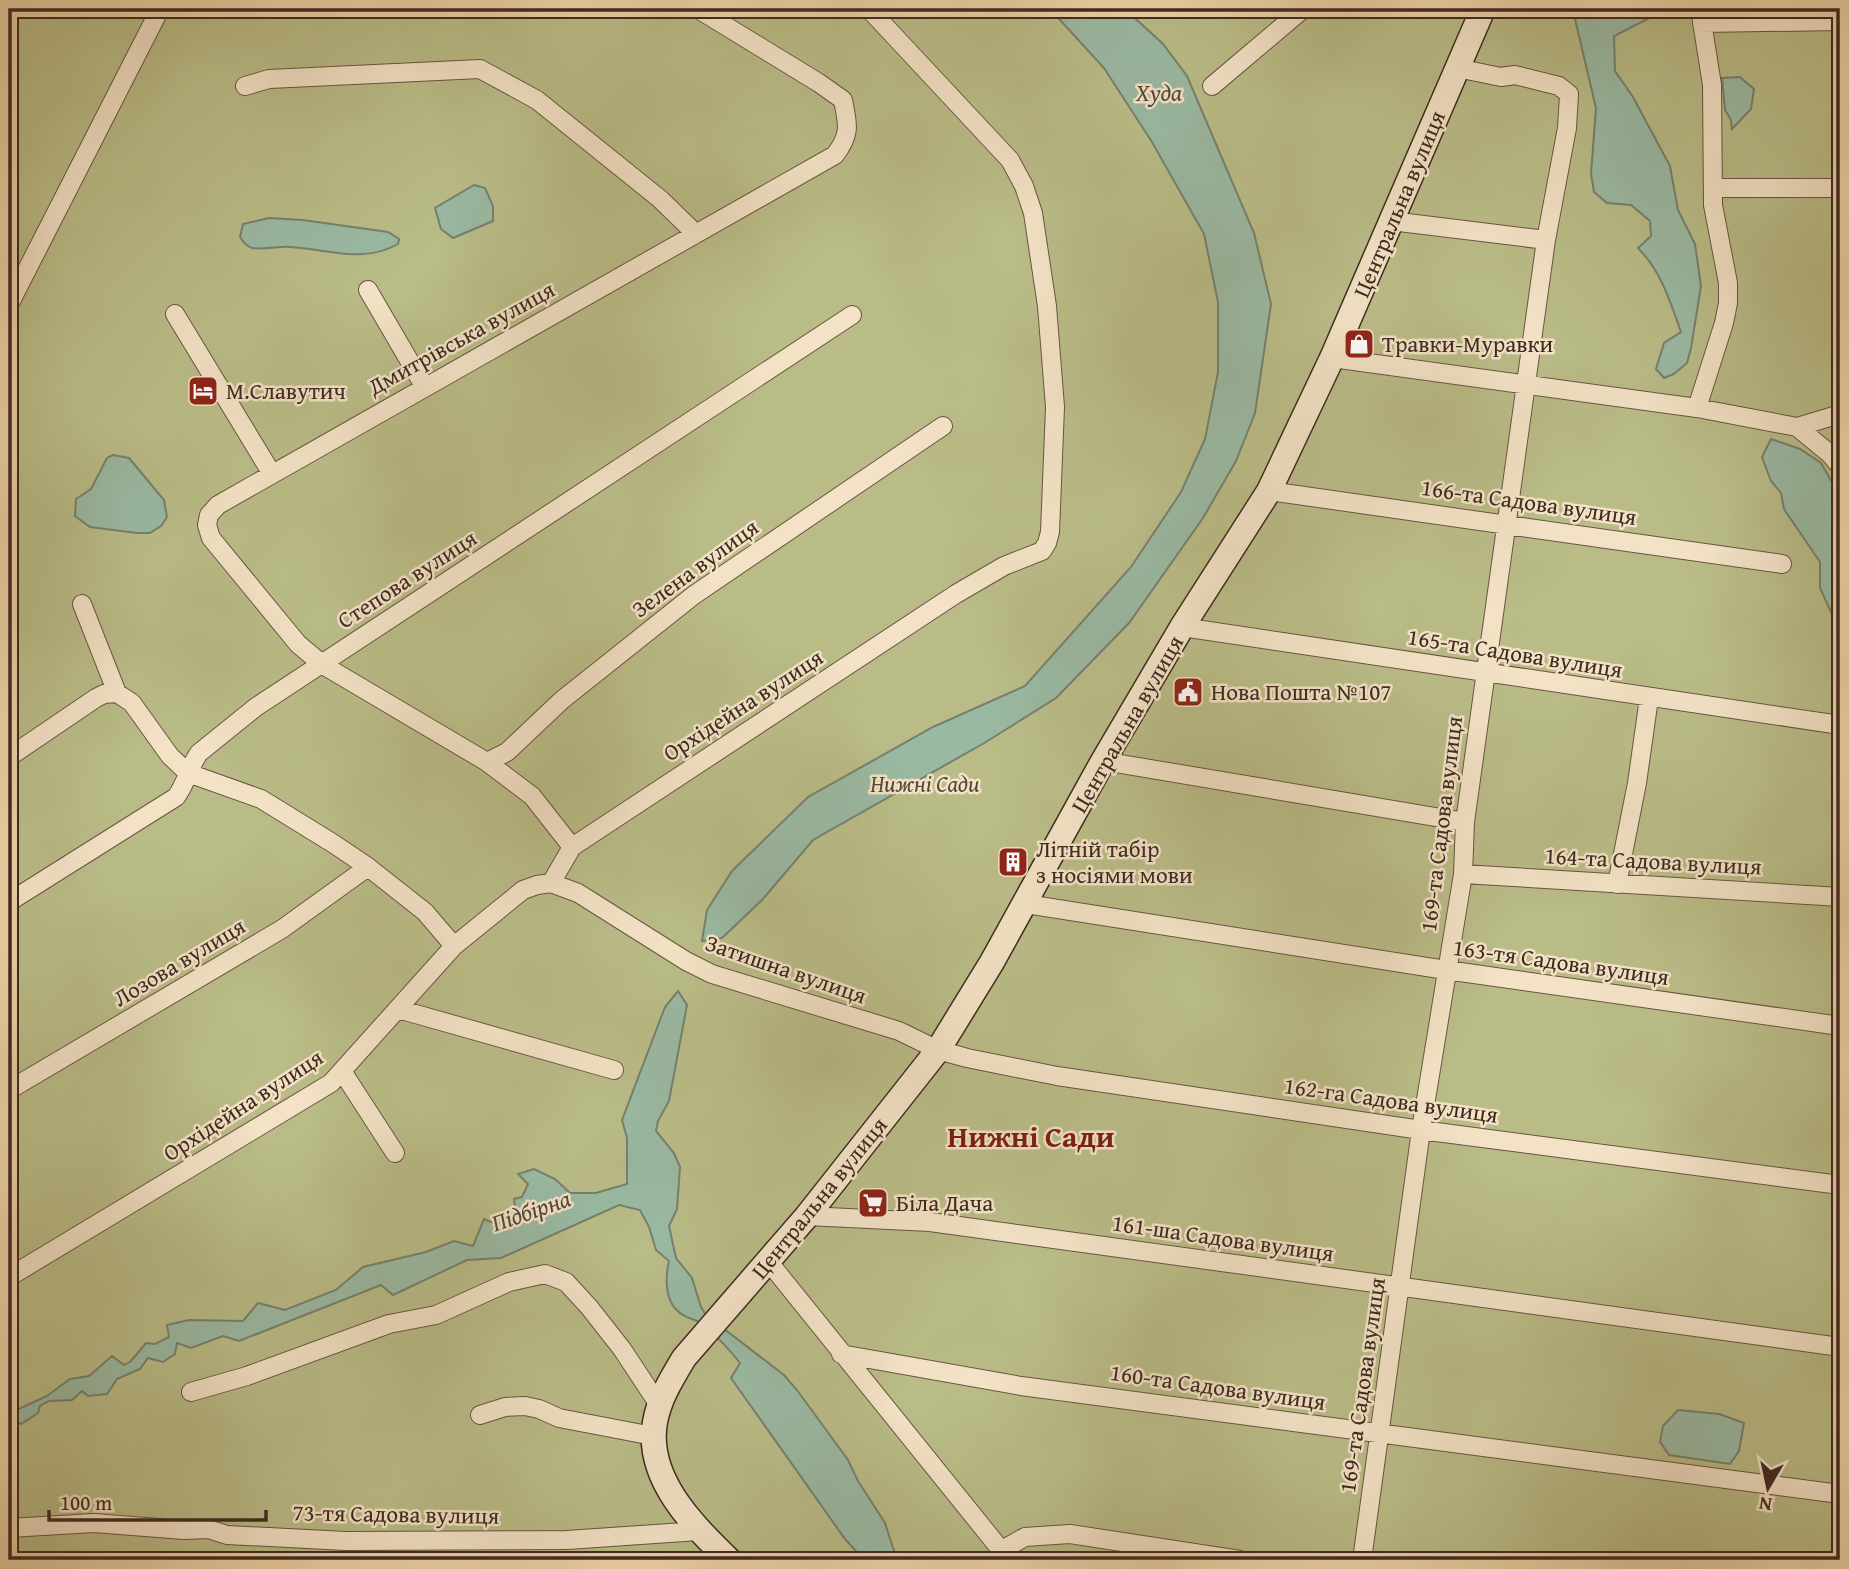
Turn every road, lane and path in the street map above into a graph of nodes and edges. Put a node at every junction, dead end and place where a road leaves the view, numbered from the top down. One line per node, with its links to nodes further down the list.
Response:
1 (160, 9): 17 (street)
2 (698, 9): 14 (street, Дмитрівська вулиця)
3 (869, 9): 44 (street, Орхідейна вулиця)
4 (1303, 9): 10 (street)
5 (1483, 9): 8 (street, Центральна вулиця)
6 (1701, 16): 7 (street); 11 (street)
7 (1840, 21)
8 (1457, 68): 13 (street, Центральна вулиця); 15 (street, 169-та Садова вулиця)
9 (245, 86): 14 (street)
10 (1212, 86)
11 (1714, 188): 12 (street); 23 (street)
12 (1840, 188)
13 (1391, 221): 15 (street); 20 (street, Центральна вулиця)
14 (696, 234): 21 (street, Дмитрівська вулиця)
15 (1546, 240): 22 (street, 169-та Садова вулиця)
16 (368, 290): 21 (street)
17 (10, 301)
18 (175, 314): 28 (street)
19 (852, 314): 34 (street, Степова вулиця)
20 (1332, 358): 22 (street); 29 (street, Центральна вулиця)
21 (424, 386): 28 (street, Дмитрівська вулиця)
22 (1525, 386): 23 (street); 30 (street, 169-та Садова вулиця)
23 (1697, 408): 26 (street)
24 (1840, 414): 26 (street)
25 (943, 426): 41 (street, Зелена вулиця)
26 (1797, 427): 27 (street)
27 (1840, 466)
28 (272, 474): 34 (street, Дмитрівська вулиця)
29 (1269, 491): 30 (street, 166-та Садова вулиця); 33 (street, Центральна вулиця)
30 (1507, 524): 31 (street, 166-та Садова вулиця); 35 (street, 169-та Садова вулиця)
31 (1782, 564)
32 (82, 604): 36 (street)
33 (1182, 627): 35 (street, 165-та Садова вулиця); 40 (street, Центральна вулиця)
34 (323, 665): 41 (street, Дмитрівська вулиця); 42 (street, Степова вулиця)
35 (1486, 672): 37 (street, 165-та Садова вулиця); 43 (street, 169-та Садова вулиця)
36 (117, 694): 39 (street); 42 (street)
37 (1649, 698): 38 (street, 165-та Садова вулиця); 48 (street)
38 (1840, 725)
39 (9, 757)
40 (1103, 761): 43 (street); 51 (street, Центральна вулиця)
41 (487, 762): 44 (street, Дмитрівська вулиця)
42 (188, 773): 45 (street); 50 (street, Степова вулиця)
43 (1465, 822): 46 (street, 169-та Садова вулиця)
44 (572, 847): 47 (street, Орхідейна вулиця)
45 (368, 867): 52 (street); 59 (street, Лозова вулиця)
46 (1463, 874): 48 (street, 164-та Садова вулиця); 53 (street, 169-та Садова вулиця)
47 (551, 883): 52 (street, Орхідейна вулиця); 56 (street, Затишна вулиця)
48 (1617, 884): 49 (street, 164-та Садова вулиця)
49 (1840, 897)
50 (9, 902)
51 (1026, 904): 53 (street, 163-тя Садова вулиця); 56 (street, Центральна вулиця)
52 (454, 946): 54 (street, Орхідейна вулиця)
53 (1446, 970): 55 (street, 163-тя Садова вулиця); 60 (street, 169-та Садова вулиця)
54 (398, 1009): 57 (street); 58 (street, Орхідейна вулиця)
55 (1840, 1026)
56 (938, 1050): 60 (street, 162-га Садова вулиця); 63 (street, Центральна вулиця)
57 (614, 1070)
58 (342, 1071): 61 (street); 65 (street, Орхідейна вулиця)
59 (9, 1090)
60 (1421, 1129): 62 (street, 162-га Садова вулиця); 66 (street, 169-та Садова вулиця)
61 (395, 1153)
62 (1840, 1185)
63 (807, 1216): 64 (street, Центральна вулиця); 66 (street, 161-ша Садова вулиця)
64 (768, 1261): 68 (street); 70 (street, Центральна вулиця)
65 (9, 1277)
66 (1400, 1287): 67 (street, 161-ша Садова вулиця); 72 (street, 169-та Садова вулиця)
67 (1840, 1347)
68 (841, 1354): 72 (street, 160-та Садова вулиця); 77 (street)
69 (191, 1392): 70 (street)
70 (659, 1405): 73 (street, Центральна вулиця)
71 (480, 1415): 73 (street)
72 (1381, 1433): 74 (street, 160-та Садова вулиця); 80 (street, 169-та Садова вулиця)
73 (653, 1436): 76 (street, Центральна вулиця)
74 (1840, 1494)
75 (9, 1528): 76 (street, 73-тя Садова вулиця)
76 (699, 1531): 78 (street, Центральна вулиця)
77 (1005, 1555): 79 (street)
78 (729, 1560)
79 (1240, 1560)
80 (1362, 1560)

